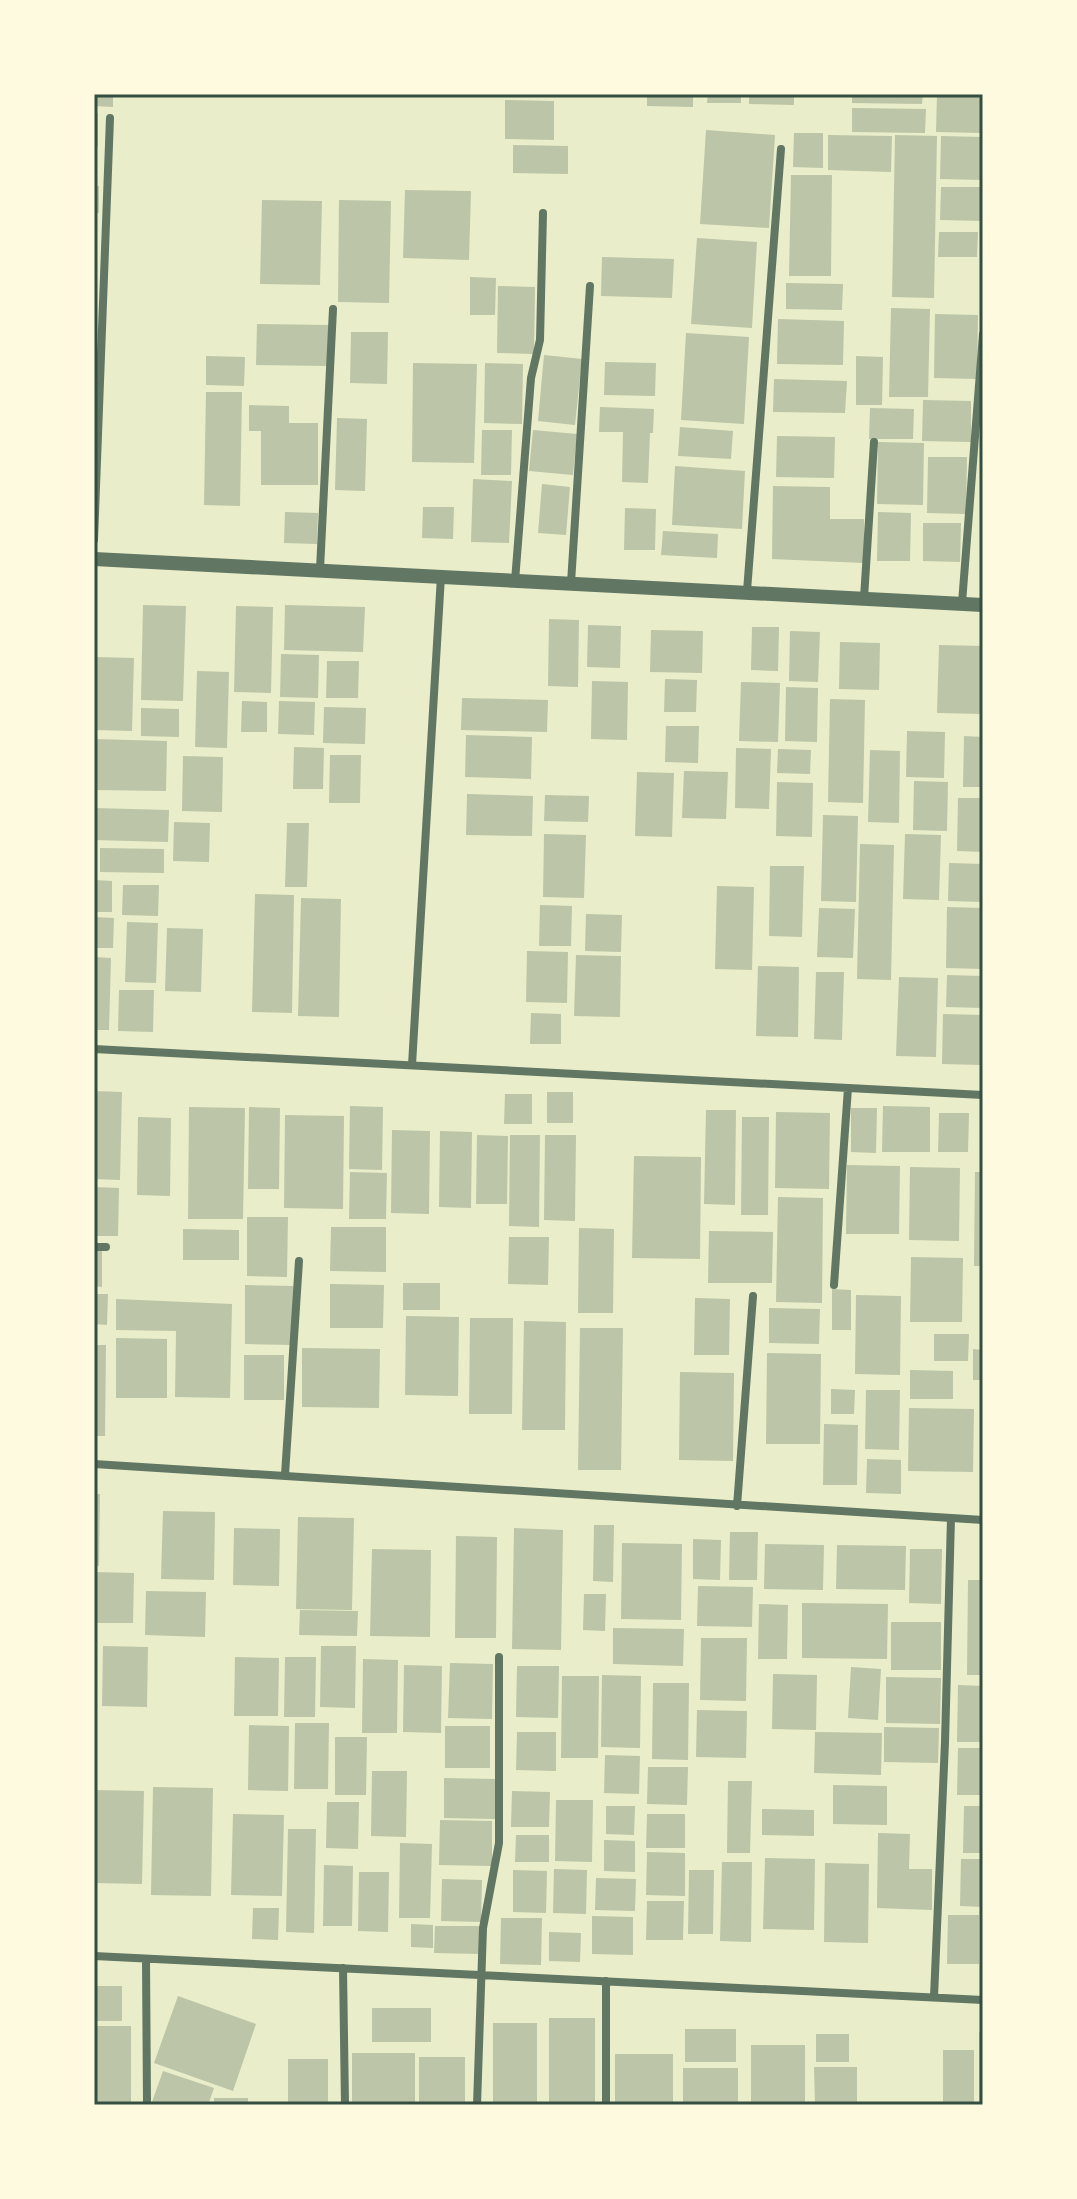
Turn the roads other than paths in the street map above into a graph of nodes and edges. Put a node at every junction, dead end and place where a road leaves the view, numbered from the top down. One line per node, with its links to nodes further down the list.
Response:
1 (110, 118): 8 (street)
2 (781, 149): 14 (street)
3 (543, 213): 12 (street)
4 (590, 286): 13 (street)
5 (333, 309): 10 (street)
6 (983, 334): 16 (street)
7 (874, 442): 15 (street)
8 (94, 540)
9 (94, 559): 10 (street)
10 (320, 569): 11 (street)
11 (441, 576): 12 (street); 19 (street)
12 (515, 581): 13 (street)
13 (571, 583): 14 (street)
14 (747, 591): 15 (street)
15 (864, 598): 16 (street)
16 (962, 603): 17 (street)
17 (983, 605)
18 (94, 1049): 19 (street)
19 (412, 1065): 20 (street)
20 (848, 1088): 21 (street); 25 (street)
21 (983, 1095)
22 (94, 1247): 23 (street)
23 (106, 1247)
24 (299, 1261): 28 (street)
25 (834, 1285)
26 (753, 1296): 29 (street)
27 (94, 1464): 28 (street)
28 (285, 1475): 29 (street)
29 (737, 1506): 30 (street)
30 (951, 1518): 31 (street); 38 (street)
31 (983, 1520)
32 (499, 1657): 36 (street)
33 (94, 1956): 34 (street)
34 (146, 1959): 35 (street); 40 (street)
35 (343, 1968): 36 (street); 41 (street)
36 (480, 1975): 37 (street); 42 (street)
37 (606, 1981): 38 (street); 43 (street)
38 (934, 1997): 39 (street)
39 (983, 2000)
40 (147, 2105)
41 (345, 2105)
42 (477, 2105)
43 (606, 2105)

